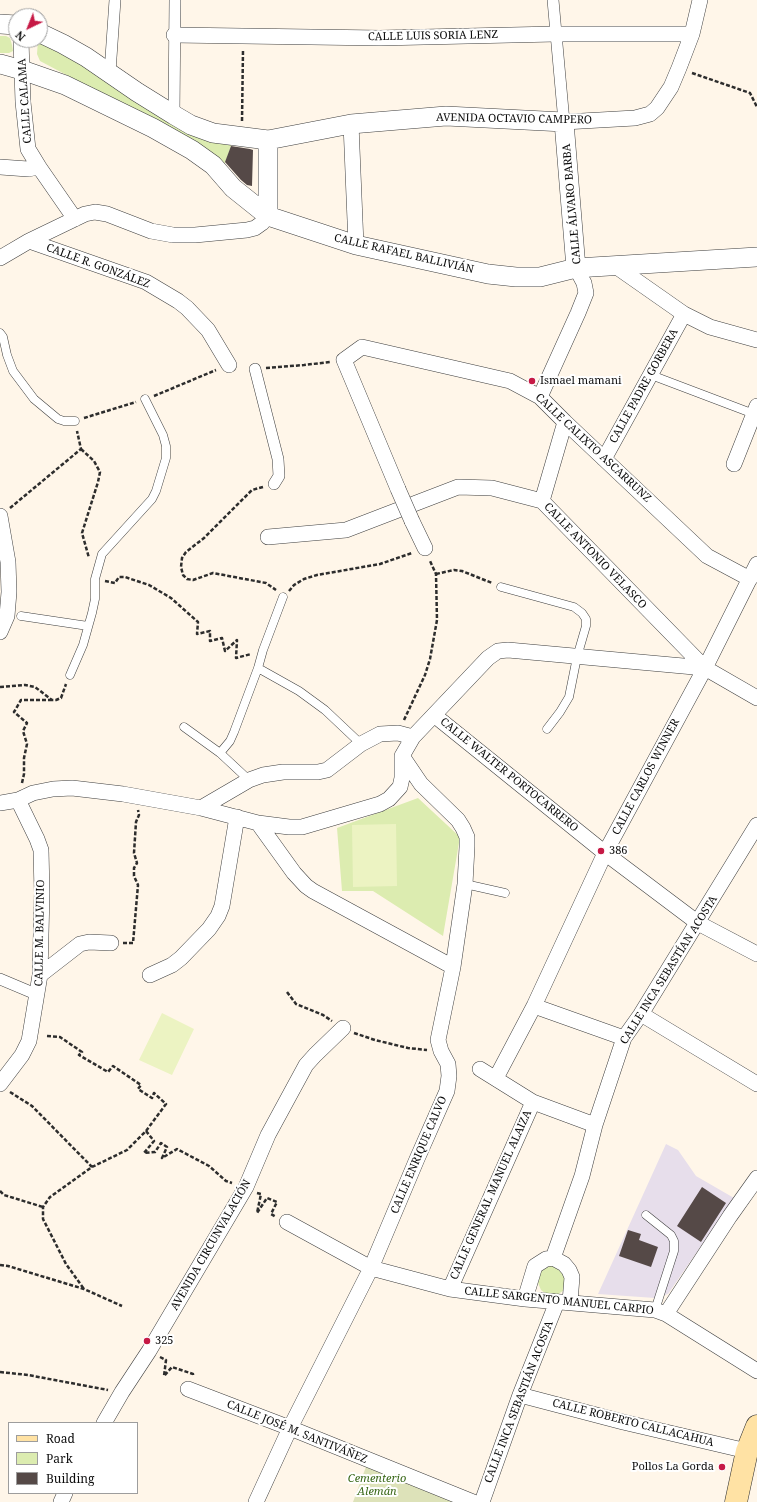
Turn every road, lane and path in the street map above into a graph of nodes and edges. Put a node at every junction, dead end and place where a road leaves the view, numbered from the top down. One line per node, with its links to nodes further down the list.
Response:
1 (115, 0): 14 (street)
2 (175, 0): 7 (street)
3 (553, 0): 5 (street, CALLE ÁLVARO BARBA)
4 (700, 0): 6 (street, AVENIDA OCTAVIO CAMPERO)
5 (555, 34): 6 (street, CALLE LUIS SORIA LENZ); 9 (street, CALLE LUIS SORIA LENZ); 17 (street, CALLE ÁLVARO BARBA)
6 (692, 34): 12 (street, AVENIDA OCTAVIO CAMPERO)
7 (174, 36): 9 (street, CALLE LUIS SORIA LENZ); 16 (street)
8 (48, 37): 14 (street, AVENIDA OCTAVIO CAMPERO)
9 (244, 37): 19 (path)
10 (21, 48): 13 (street, CALLE CALAMA)
11 (0, 64): 13 (street)
12 (679, 68): 15 (path); 17 (street, AVENIDA OCTAVIO CAMPERO)
13 (22, 70): 22 (street, CALLE CALAMA); 23 (street)
14 (110, 72): 16 (street, AVENIDA OCTAVIO CAMPERO)
15 (757, 107)
16 (174, 116): 19 (street, AVENIDA OCTAVIO CAMPERO)
17 (564, 122): 18 (street, AVENIDA OCTAVIO CAMPERO); 30 (street, CALLE ÁLVARO BARBA)
18 (351, 124): 20 (street, AVENIDA OCTAVIO CAMPERO); 26 (street)
19 (242, 137): 20 (street, AVENIDA OCTAVIO CAMPERO)
20 (268, 140): 23 (street)
21 (0, 167): 22 (street)
22 (39, 167): 24 (street, CALLE CALAMA)
23 (268, 216): 24 (street); 26 (street, CALLE RAFAEL BALLIVIÁN)
24 (75, 219): 25 (street)
25 (29, 241): 28 (street); 35 (street, CALLE R. GONZÁLEZ)
26 (356, 245): 30 (street, CALLE RAFAEL BALLIVIÁN)
27 (757, 257): 29 (street, CALLE RAFAEL BALLIVIÁN)
28 (0, 258)
29 (614, 265): 30 (street, CALLE RAFAEL BALLIVIÁN); 31 (street)
30 (576, 268): 38 (street, CALLE ÁLVARO BARBA)
31 (684, 314): 33 (street); 37 (street, CALLE PADRE GORBERA)
32 (0, 333): 41 (lane)
33 (757, 340)
34 (344, 360): 36 (path); 38 (street, CALLE CALIXTO ASCARRUNZ); 50 (street, bridge)
35 (229, 365)
36 (255, 369): 46 (street)
37 (651, 375): 40 (lane); 44 (street, CALLE PADRE GORBERA)
38 (540, 397): 42 (street, CALLE CALIXTO ASCARRUNZ)
39 (145, 399): 53 (lane)
40 (755, 410): 45 (street)
41 (75, 421): 43 (path)
42 (564, 422): 44 (street, CALLE CALIXTO ASCARRUNZ); 47 (street)
43 (81, 449): 48 (path); 53 (path)
44 (604, 459): 54 (street, CALLE CALIXTO ASCARRUNZ)
45 (734, 464)
46 (274, 484): 56 (path)
47 (542, 501): 49 (street, CALLE ANTONIO VELASCO); 63 (street, CALLE ANTONIO VELASCO)
48 (3, 514): 59 (street)
49 (268, 537)
50 (425, 548): 52 (path); 56 (path)
51 (757, 564): 54 (street, CALLE CARLOS WINNER)
52 (436, 574): 55 (path); 71 (path)
53 (95, 579): 58 (lane); 60 (path)
54 (750, 579): 63 (street, CALLE CARLOS WINNER)
55 (501, 587): 61 (lane)
56 (283, 597): 60 (lane)
57 (21, 616): 58 (lane)
58 (88, 626): 64 (lane)
59 (0, 632)
60 (263, 650): 62 (lane)
61 (577, 657): 63 (street); 68 (street); 70 (lane)
62 (258, 668): 73 (lane); 74 (lane)
63 (705, 668): 66 (street, CALLE ANTONIO VELASCO); 84 (street, CALLE CARLOS WINNER)
64 (70, 675): 67 (path)
65 (0, 687): 67 (path)
66 (757, 698)
67 (52, 700): 78 (path)
68 (434, 715): 72 (street, CALLE WALTER PORTOCARRERO); 84 (street, CALLE WALTER PORTOCARRERO)
69 (184, 727): 74 (lane)
70 (547, 728)
71 (398, 733): 72 (street); 73 (street)
72 (413, 737): 75 (street, CALLE WALTER PORTOCARRERO)
73 (361, 744): 76 (street)
74 (220, 753): 76 (lane)
75 (402, 756): 82 (street); 85 (street, CALLE ENRIQUE CALVO)
76 (249, 780): 80 (street)
77 (139, 797): 78 (street); 80 (street); 88 (path)
78 (18, 800): 79 (street); 91 (street, CALLE M. BALVINIO)
79 (0, 803)
80 (201, 808): 81 (street)
81 (236, 817): 82 (street); 92 (street)
82 (258, 822): 90 (street)
83 (757, 825): 87 (street, CALLE INCA SEBASTÍAN ACOSTA)
84 (605, 853): 87 (street, CALLE WALTER PORTOCARRERO); 96 (street, CALLE CARLOS WINNER)
85 (465, 884): 86 (lane); 90 (street, CALLE ENRIQUE CALVO)
86 (505, 893)
87 (698, 923): 89 (street, CALLE WALTER PORTOCARRERO); 97 (street, CALLE INCA SEBASTÍAN ACOSTA)
88 (111, 943): 91 (street)
89 (757, 954)
90 (453, 967): 101 (street, CALLE ENRIQUE CALVO)
91 (40, 975): 95 (street, CALLE M. BALVINIO)
92 (150, 975)
93 (0, 979): 95 (street)
94 (287, 992): 98 (path)
95 (38, 995): 105 (street, CALLE M. BALVINIO)
96 (534, 1006): 100 (street); 103 (street, CALLE CARLOS WINNER)
97 (641, 1014): 100 (street, CALLE INCA SEBASTÍAN ACOSTA); 104 (street)
98 (343, 1028): 101 (path); 111 (street, AVENIDA CIRCUNVALACIÓN)
99 (47, 1036): 108 (path)
100 (624, 1038): 107 (street, CALLE INCA SEBASTÍAN ACOSTA)
101 (441, 1051): 118 (street, CALLE ENRIQUE CALVO)
102 (480, 1069): 103 (street)
103 (496, 1078): 106 (street)
104 (757, 1084)
105 (3, 1087): 109 (path)
106 (533, 1102): 107 (street); 120 (street, CALLE GENERAL MANUEL ALAIZA)
107 (595, 1125): 116 (street, CALLE INCA SEBASTÍAN ACOSTA)
108 (146, 1131): 109 (path); 111 (path)
109 (92, 1167): 113 (path)
110 (757, 1178): 124 (street)
111 (246, 1187): 115 (path); 125 (street, AVENIDA CIRCUNVALACIÓN)
112 (0, 1191): 113 (path)
113 (43, 1207): 119 (path)
114 (646, 1215): 124 (lane)
115 (287, 1222): 118 (street, CALLE SARGENTO MANUEL CARPIO)
116 (553, 1258): 121 (street); 122 (street)
117 (0, 1265): 119 (path)
118 (371, 1268): 120 (street, CALLE SARGENTO MANUEL CARPIO); 132 (street, CALLE ENRIQUE CALVO)
119 (84, 1289): 123 (path)
120 (450, 1289): 121 (street, CALLE SARGENTO MANUEL CARPIO)
121 (525, 1299): 122 (street, CALLE SARGENTO MANUEL CARPIO)
122 (564, 1302): 124 (street, CALLE SARGENTO MANUEL CARPIO); 130 (street, CALLE INCA SEBASTIÁN ACOSTA)
123 (122, 1306)
124 (660, 1312): 126 (street, CALLE SARGENTO MANUEL CARPIO)
125 (149, 1351): 128 (path); 129 (street, AVENIDA CIRCUNVALACIÓN)
126 (757, 1371)
127 (0, 1372): 129 (path)
128 (188, 1389): 132 (street, CALLE JOSÉ M. SANTIVÁÑEZ)
129 (122, 1392): 131 (street, AVENIDA CIRCUNVALACIÓN)
130 (520, 1395): 133 (street, CALLE ROBERTO CALLACAHUA); 136 (street, CALLE INCA SEBASTIÁN ACOSTA)
131 (105, 1422)
132 (290, 1428): 134 (street, CALLE ENRIQUE CALVO); 135 (street, CALLE JOSÉ M. SANTIVÁÑEZ)
133 (754, 1435): 137 (main road)
134 (256, 1502)
135 (473, 1502)
136 (482, 1502)
137 (736, 1502)

